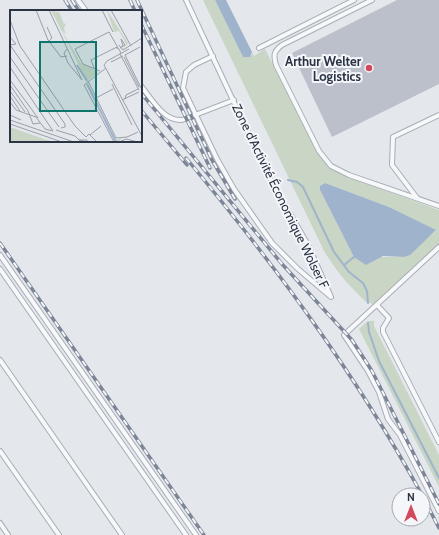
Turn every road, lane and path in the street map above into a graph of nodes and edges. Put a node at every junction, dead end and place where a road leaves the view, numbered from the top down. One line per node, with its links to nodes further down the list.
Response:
1 (78, 0): 5 (lane)
2 (186, 0): 7 (lane, Zone d'Activité Économique Wolser F)
3 (354, 0): 6 (lane)
4 (372, 0): 12 (lane)
5 (85, 10)
6 (259, 48)
7 (213, 56): 9 (lane, Zone d'Activité Économique Wolser F); 10 (lane, Zone d'Activité Économique Wolser F)
8 (142, 87): 10 (lane)
9 (234, 100): 10 (lane); 10 (lane, Zone d'Activité Économique Wolser F)
10 (196, 115)
11 (439, 115): 12 (lane)
12 (418, 198): 13 (lane)
13 (439, 206)
14 (439, 247): 17 (lane)
15 (0, 255): 28 (lane)
16 (0, 269): 27 (lane)
17 (376, 306): 19 (lane); 22 (lane)
18 (0, 360): 26 (lane)
19 (437, 432): 20 (lane)
20 (439, 442)
21 (0, 451): 25 (lane)
22 (439, 511)
23 (0, 523): 24 (lane)
24 (8, 535)
25 (59, 535)
26 (122, 535)
27 (186, 535)
28 (196, 535)

